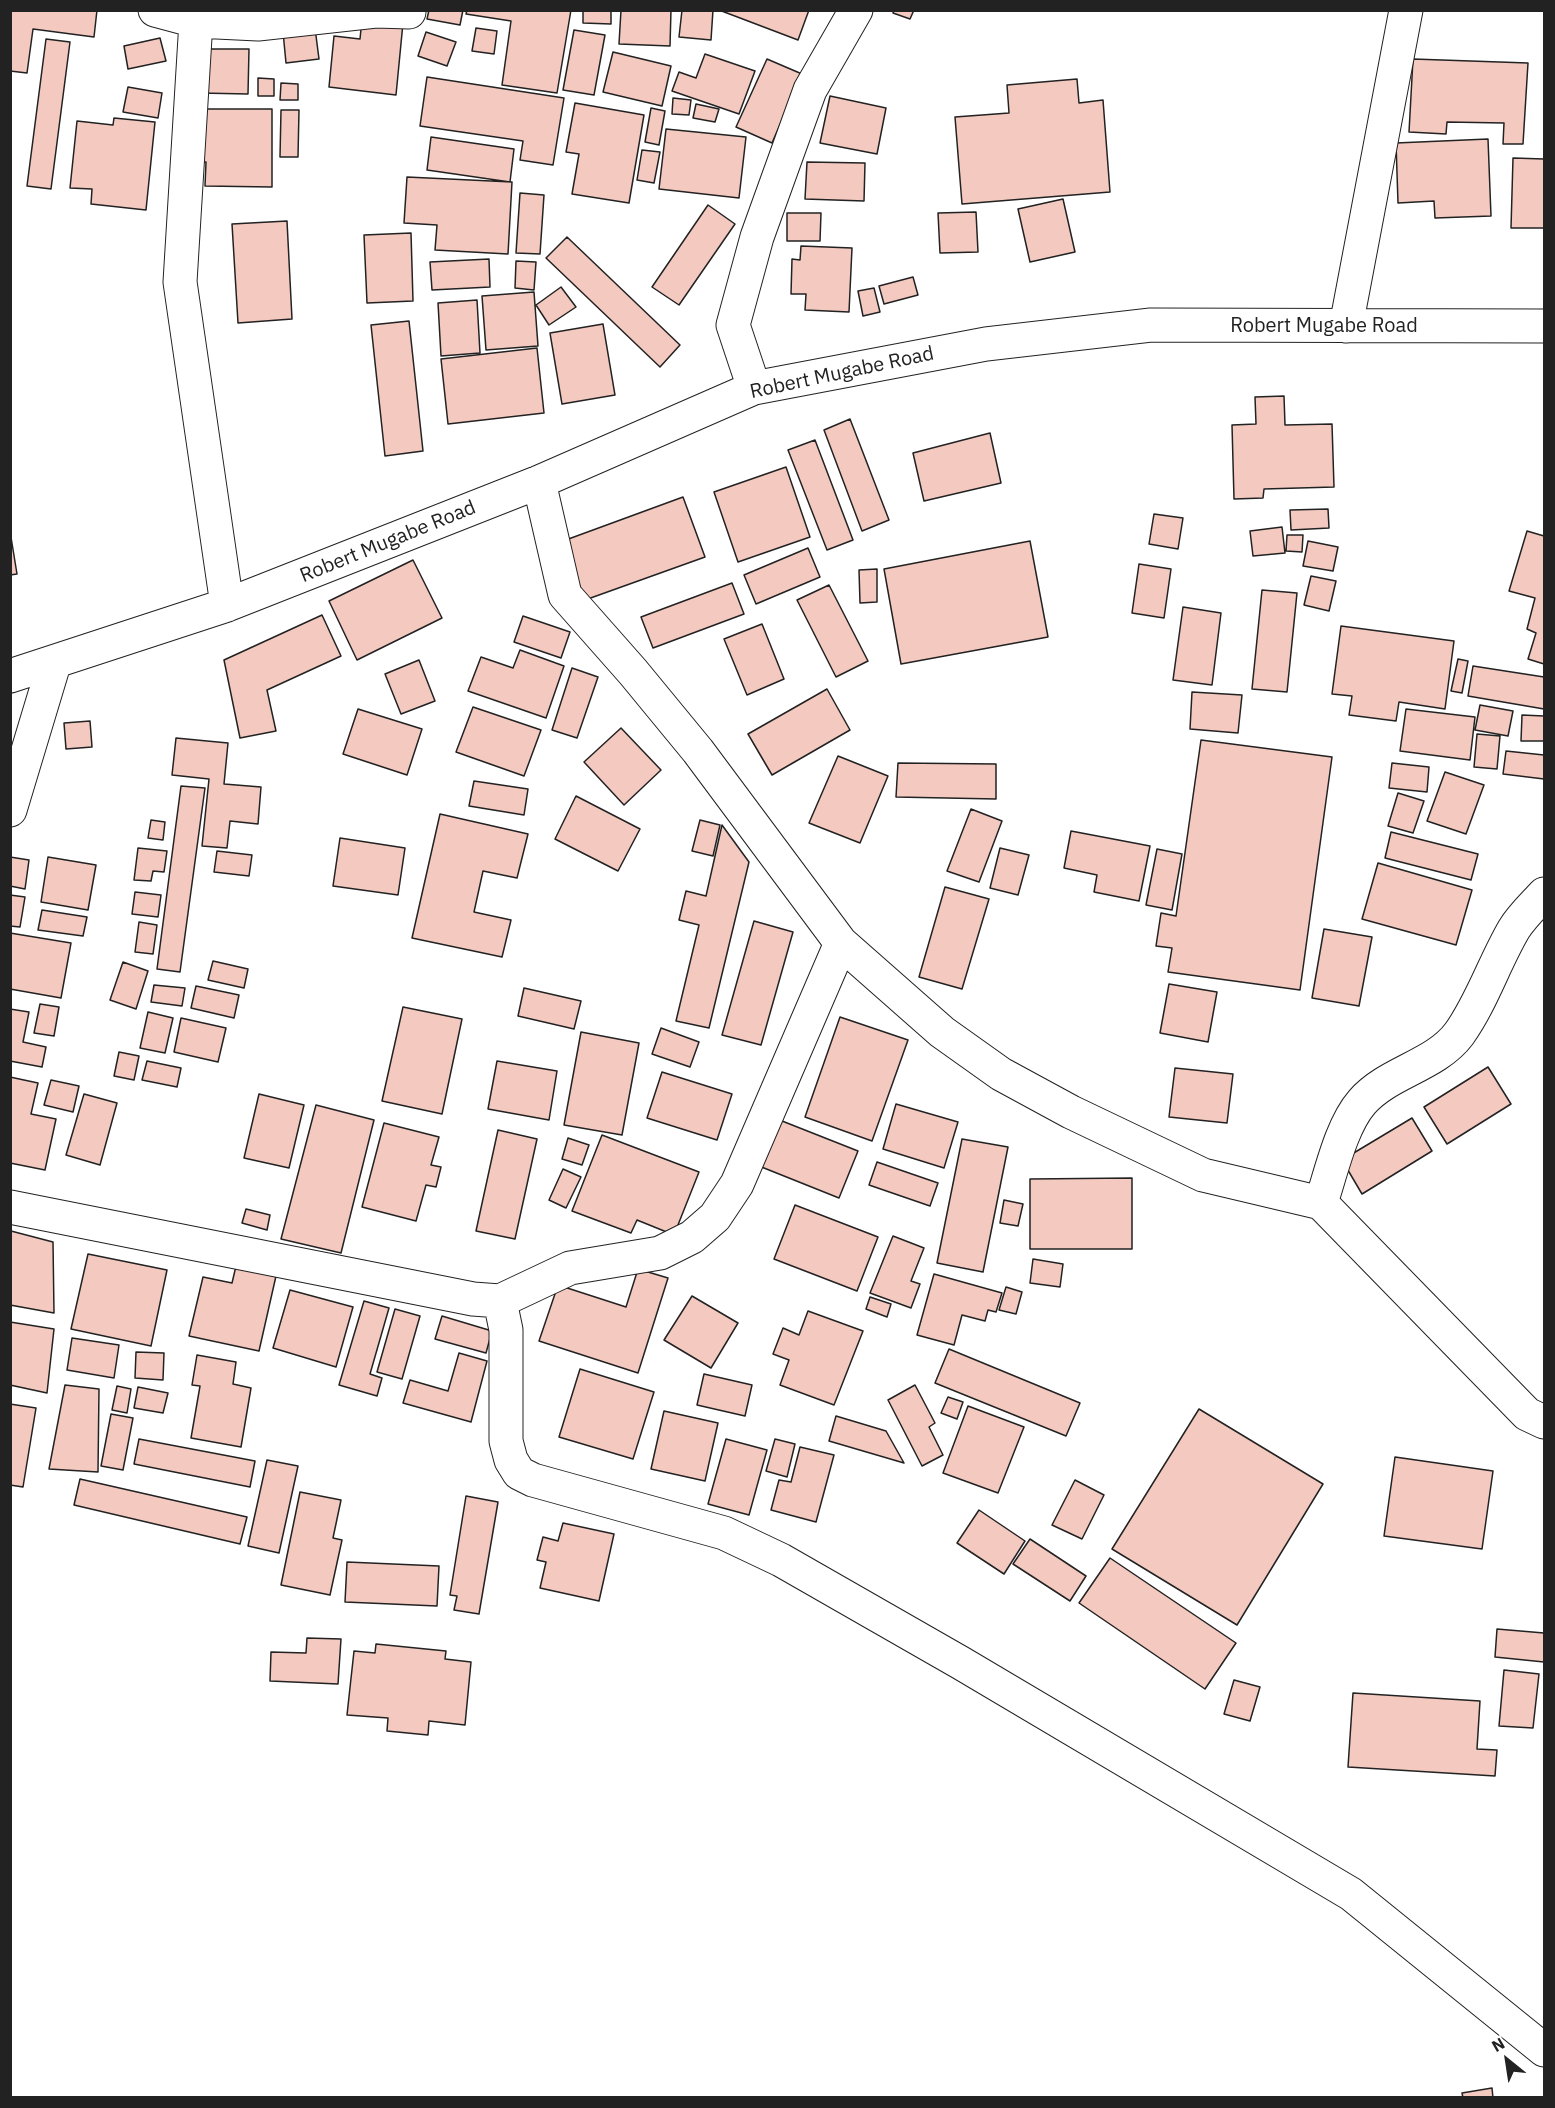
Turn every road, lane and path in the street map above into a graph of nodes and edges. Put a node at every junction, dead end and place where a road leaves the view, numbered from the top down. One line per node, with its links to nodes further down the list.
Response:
1 (155, 10): 5 (street)
2 (856, 10): 8 (street)
3 (1406, 10): 6 (street)
4 (409, 12): 5 (street)
5 (196, 21): 10 (street)
6 (1346, 326): 7 (street, Robert Mugabe Road); 8 (street, Robert Mugabe Road)
7 (1545, 326)
8 (754, 388): 9 (street, Robert Mugabe Road)
9 (539, 482): 10 (street, Robert Mugabe Road); 15 (street)
10 (227, 605): 11 (street, Robert Mugabe Road)
11 (54, 664): 12 (street, Robert Mugabe Road); 13 (street)
12 (10, 676)
13 (10, 810)
14 (1545, 894): 16 (street)
15 (841, 943): 16 (street); 18 (street)
16 (1321, 1203): 19 (street)
17 (10, 1207): 18 (street)
18 (500, 1301): 20 (street)
19 (1545, 1422)
20 (1545, 2050)

